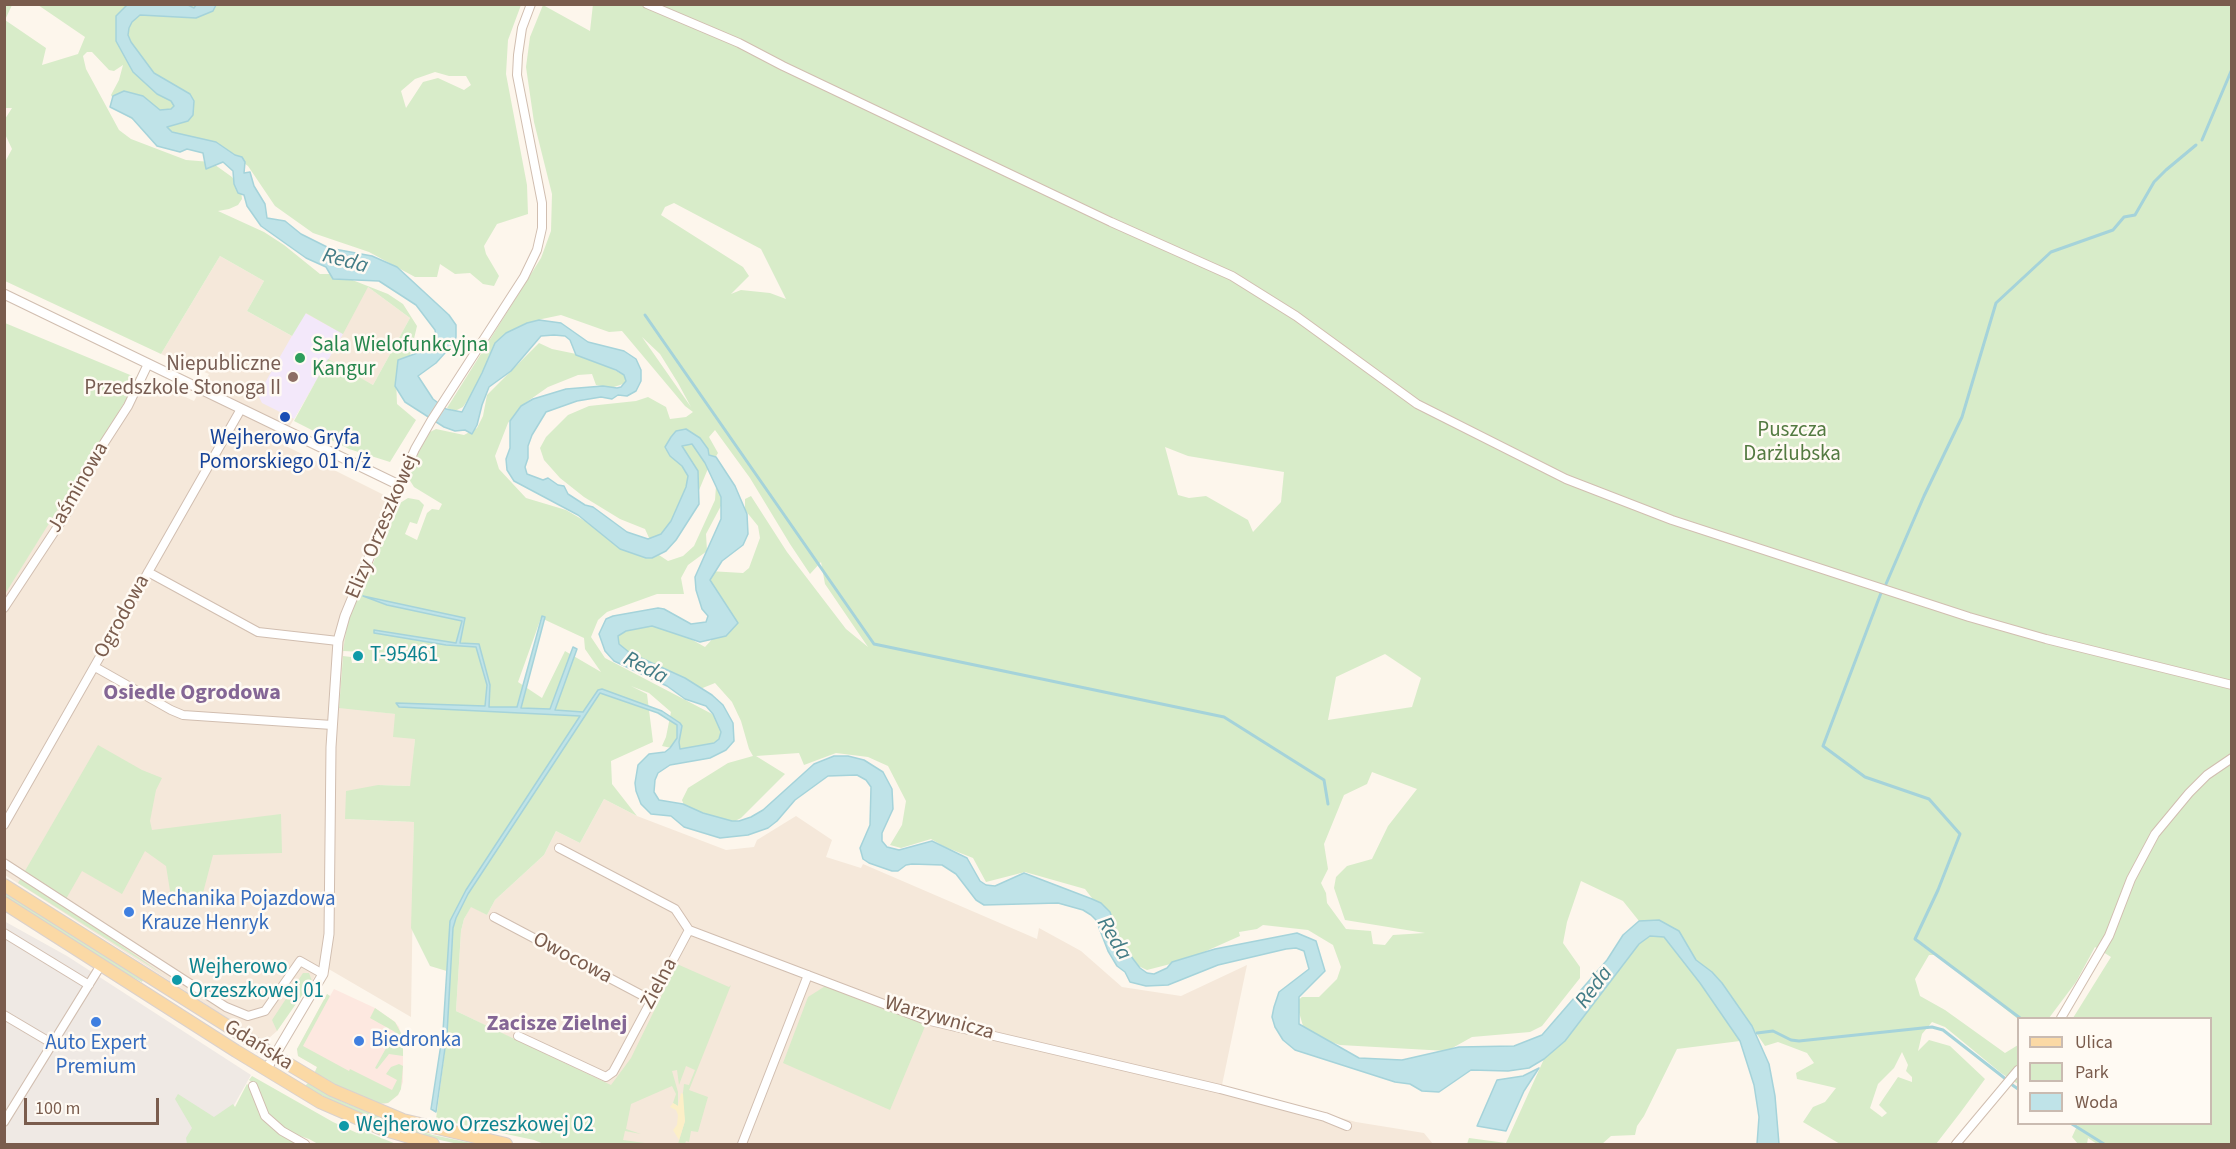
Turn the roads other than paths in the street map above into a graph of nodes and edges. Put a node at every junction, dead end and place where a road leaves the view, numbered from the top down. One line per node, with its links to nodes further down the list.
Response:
1 (531, 4): 6 (street, Elizy Orzeszkowej)
2 (647, 4): 11 (street)
3 (4, 294): 4 (street)
4 (148, 364): 5 (street); 8 (street, Jaśminowa)
5 (242, 409): 6 (street); 7 (street, Ogrodowa)
6 (399, 485): 9 (street, Elizy Orzeszkowej)
7 (148, 572): 9 (street); 10 (street, Ogrodowa)
8 (4, 608)
9 (338, 642): 12 (street, Elizy Orzeszkowej)
10 (95, 667): 12 (street); 14 (street, Ogrodowa)
11 (2232, 685)
12 (332, 725): 23 (street, Elizy Orzeszkowej)
13 (2232, 758): 28 (street)
14 (4, 825)
15 (559, 848): 20 (street)
16 (4, 863): 23 (street)
17 (4, 885): 31 (main road, Gdańska)
18 (4, 903): 22 (main road, Gdańska)
19 (494, 917): 26 (street, Owocowa)
20 (689, 930): 24 (street, Warzywnicza); 26 (street, Zielna)
21 (4, 933): 25 (street)
22 (101, 965): 25 (street); 32 (main road, Gdańska)
23 (323, 974): 31 (street, Elizy Orzeszkowej)
24 (808, 975): 36 (street, Warzywnicza); 40 (street)
25 (89, 985): 30 (street)
26 (651, 1000): 29 (street, Zielna)
27 (4, 1015): 30 (street)
28 (2062, 1017)
29 (518, 1036)
30 (53, 1044): 35 (street)
31 (274, 1056): 32 (street, Elizy Orzeszkowej); 39 (main road, Gdańska)
32 (266, 1070): 38 (main road, Gdańska)
33 (2017, 1072): 41 (street)
34 (253, 1086): 37 (street)
35 (4, 1122)
36 (1347, 1125)
37 (305, 1144)
38 (434, 1144)
39 (506, 1144)
40 (742, 1144)
41 (1956, 1144)

